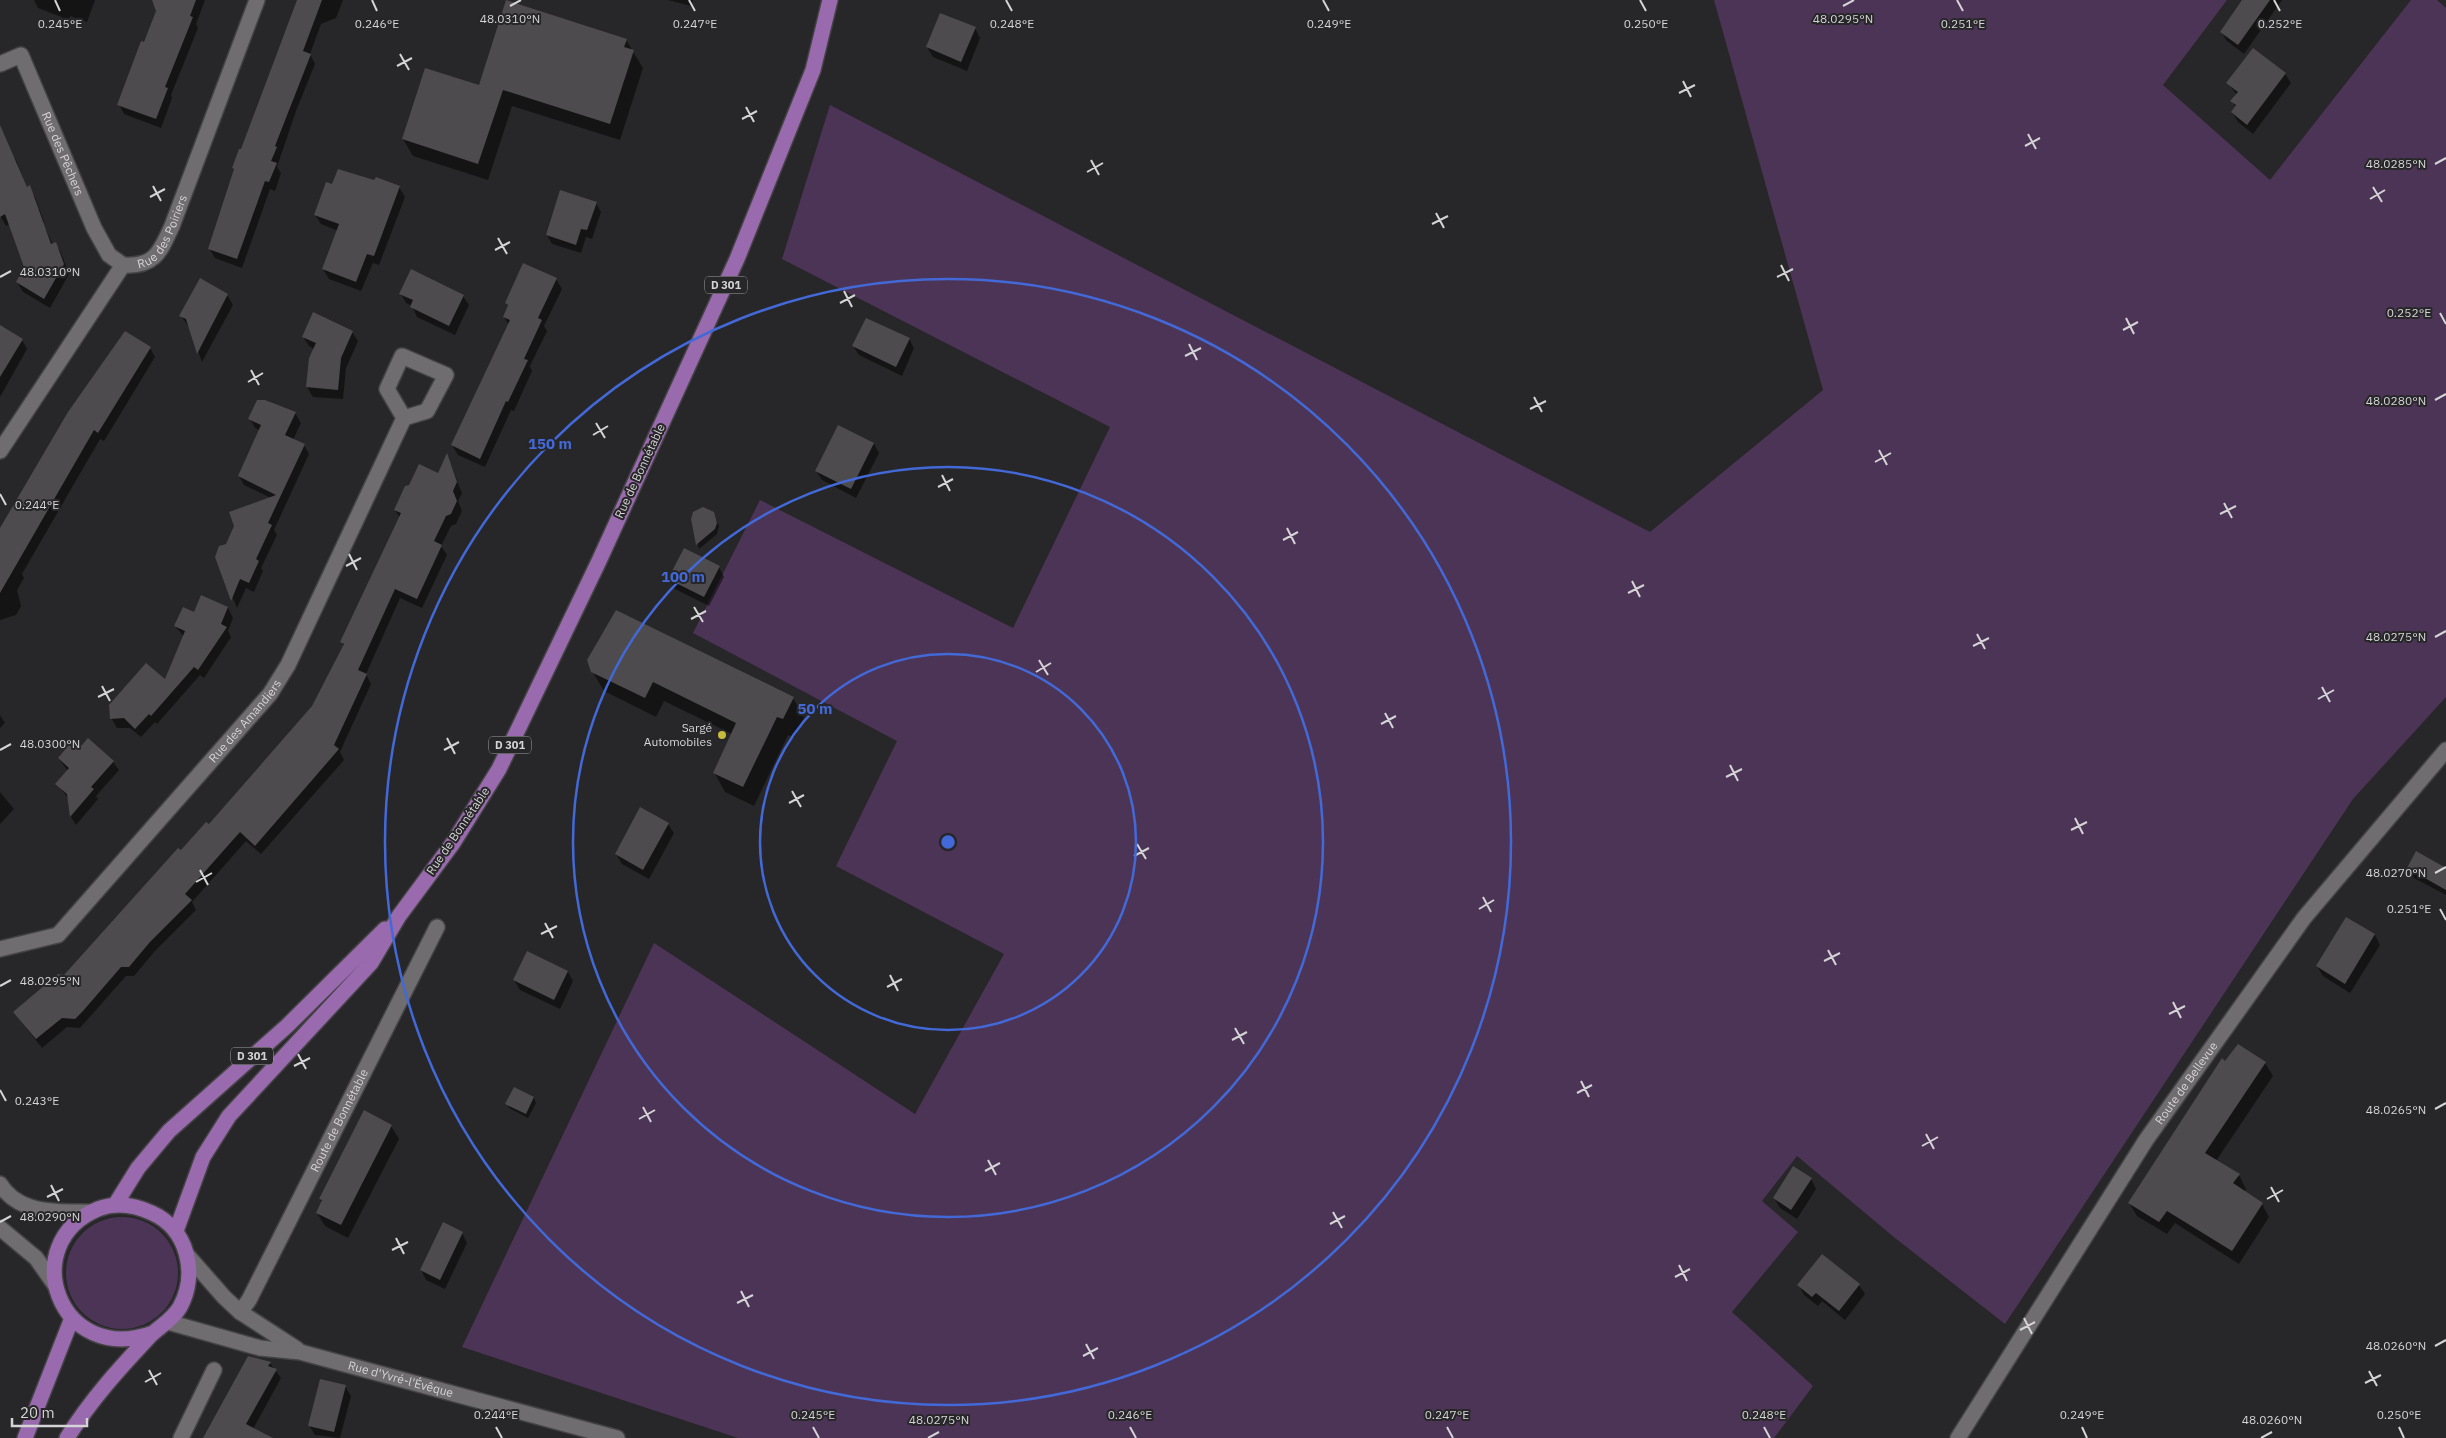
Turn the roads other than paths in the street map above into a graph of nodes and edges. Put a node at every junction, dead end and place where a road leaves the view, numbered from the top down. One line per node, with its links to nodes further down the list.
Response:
1 (257, 0): 4 (street, Rue des Poiriers)
2 (830, 0): 8 (main road, Rue de Bonnétable / D 301)
3 (0, 64): 4 (street, Rue des Pêchers)
4 (123, 265): 6 (street, Rue des Poiriers)
5 (404, 418): 10 (street, Rue des Amandiers)
6 (0, 451)
7 (2446, 750): 28 (street, Route de Bellevue)
8 (398, 916): 12 (main road, D 301); 15 (main road, D 301)
9 (437, 927): 18 (street, Route de Bonnétable)
10 (0, 949)
11 (0, 1184): 13 (street)
12 (115, 1205): 13 (main road); 15 (main road)
13 (91, 1212): 17 (main road)
14 (0, 1228): 17 (street)
15 (176, 1231): 16 (main road)
16 (188, 1256): 18 (street); 20 (main road)
17 (55, 1285): 19 (main road)
18 (240, 1312): 22 (street)
19 (72, 1318): 21 (main road); 24 (main road)
20 (168, 1322): 21 (main road); 22 (street)
21 (152, 1333): 25 (main road)
22 (300, 1352): 27 (street, Rue d'Yvré-l'Évêque)
23 (214, 1370): 26 (street)
24 (25, 1438)
25 (67, 1438)
26 (181, 1438)
27 (617, 1438)
28 (1958, 1438)

